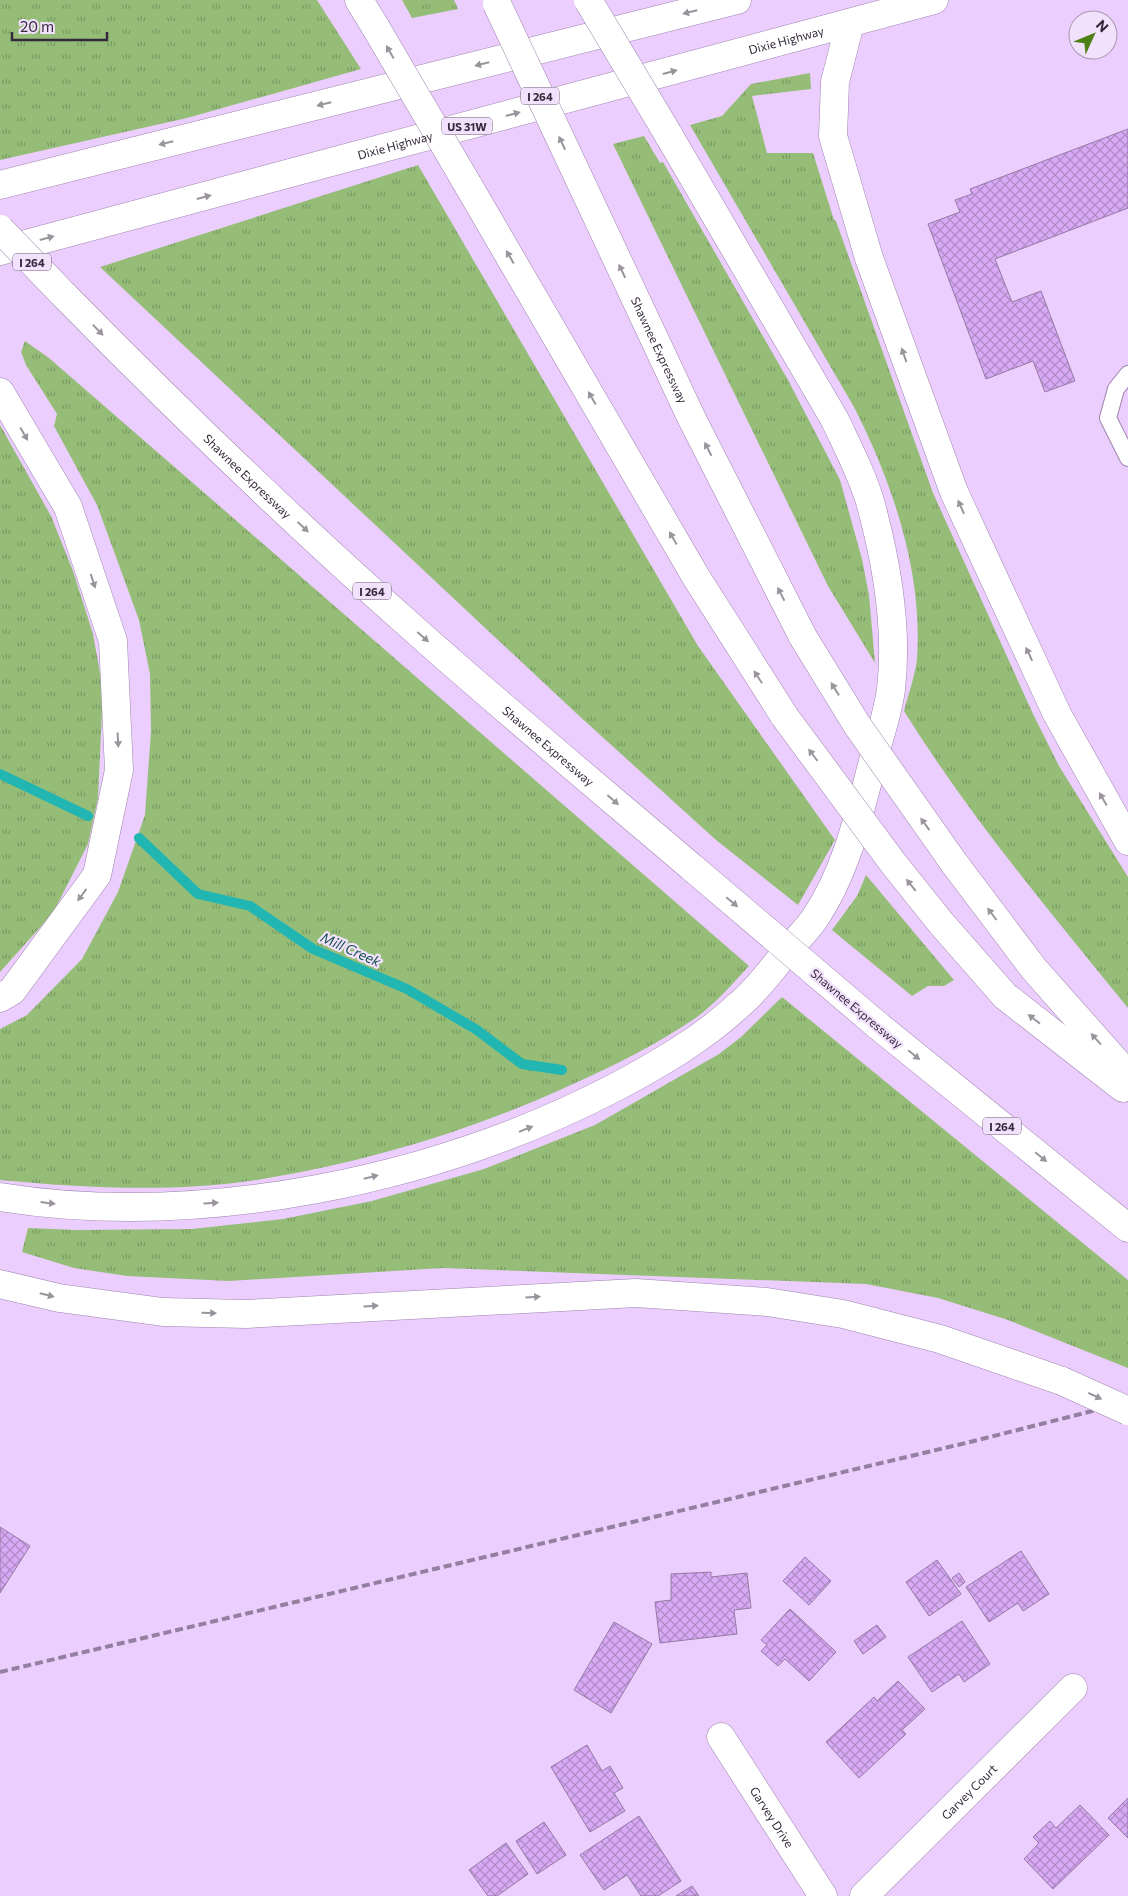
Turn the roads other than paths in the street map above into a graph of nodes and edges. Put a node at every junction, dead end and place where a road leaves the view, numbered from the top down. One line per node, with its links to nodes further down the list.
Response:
1 (359, 0): 16 (main road, one-way to 1, bridge)
2 (588, 0): 17 (main road, one-way to 2, bridge)
3 (737, 0): 7 (main road, one-way to 7)
4 (934, 0): 6 (main road, Dixie Highway / US 31W)
5 (496, 2): 15 (main road, Shawnee Expressway / I 264, one-way to 5, bridge)
6 (850, 23): 9 (main road, Dixie Highway / US 31W, one-way to 6); 13 (main road, one-way to 6)
7 (0, 185)
8 (0, 229): 18 (main road, Shawnee Expressway / I 264, one-way to 18, bridge)
9 (0, 251)
10 (1128, 374): 12 (lane)
11 (0, 392): 14 (main road, one-way to 14)
12 (1128, 458)
13 (1128, 841)
14 (0, 998)
15 (1128, 1075)
16 (1128, 1092)
17 (0, 1197)
18 (1128, 1228)
19 (0, 1284): 20 (main road, one-way to 20, bridge)
20 (1128, 1411)
21 (1073, 1688): 24 (main road, Garvey Court)
22 (721, 1737): 23 (main road, Garvey Drive)
23 (823, 1896)
24 (864, 1896)

